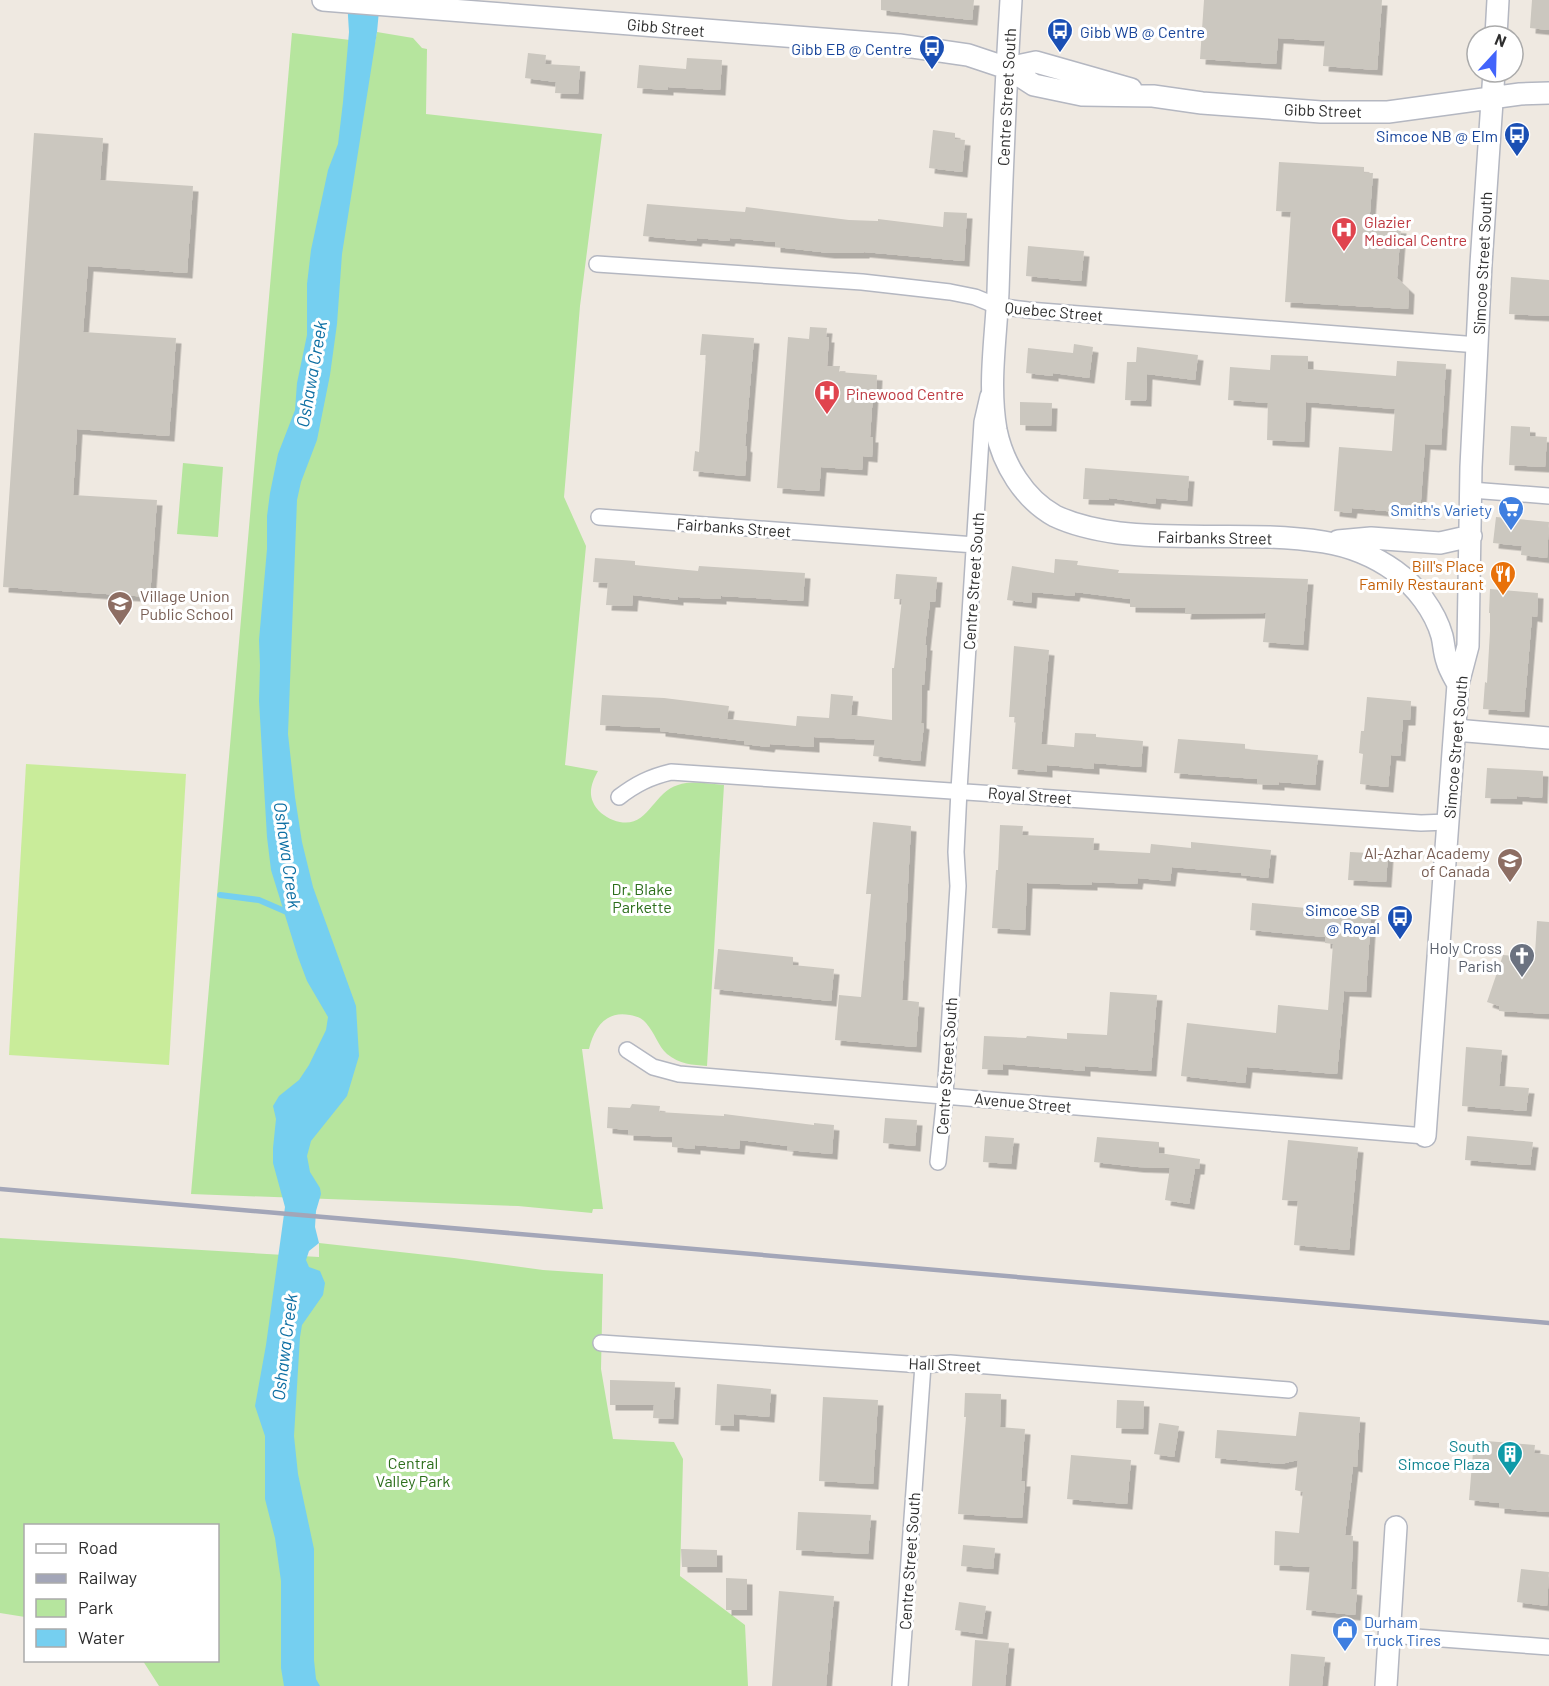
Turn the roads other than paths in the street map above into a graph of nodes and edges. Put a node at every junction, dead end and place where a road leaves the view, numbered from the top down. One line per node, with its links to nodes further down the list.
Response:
1 (323, 0): 5 (main road, Gibb Street)
2 (1011, 0): 5 (main road, Centre Street South)
3 (1498, 0): 4 (main road)
4 (1497, 24)
5 (1007, 68): 8 (main road, Gibb Street); 10 (main road, Centre Street South)
6 (1493, 84): 8 (main road, Simcoe Street South)
7 (1549, 93): 8 (main road, Gibb Street)
8 (1492, 99): 11 (main road, Simcoe Street South)
9 (597, 264): 10 (street, Quebec Street)
10 (997, 306): 11 (street, Quebec Street); 12 (main road, Centre Street South)
11 (1478, 345): 13 (main road, Simcoe Street South)
12 (992, 380): 17 (main road, Fairbanks Street); 18 (street, Centre Street South)
13 (1471, 490): 14 (street); 16 (main road, Simcoe Street South)
14 (1549, 495)
15 (599, 517): 18 (street, Fairbanks Street)
16 (1471, 536): 17 (main road); 19 (main road, Simcoe Street South)
17 (1326, 542): 19 (main road, Fairbanks Street)
18 (975, 544): 22 (street, Centre Street South)
19 (1458, 684): 20 (main road, Simcoe Street South)
20 (1455, 730): 21 (main road); 24 (main road, Simcoe Street South)
21 (1549, 738)
22 (959, 790): 23 (street, Royal Street); 24 (street, Royal Street); 26 (street, Centre Street South)
23 (619, 797)
24 (1448, 822): 27 (main road, Simcoe Street South)
25 (627, 1050): 26 (street, Avenue Street)
26 (945, 1095): 27 (street, Avenue Street); 28 (street, Centre Street South)
27 (1425, 1136)
28 (938, 1162)
29 (601, 1343): 30 (street, Hall Street)
30 (923, 1365): 31 (street, Hall Street); 35 (street, Centre Street South)
31 (1288, 1390)
32 (1396, 1527): 33 (main road)
33 (1389, 1635): 34 (street); 36 (main road)
34 (1549, 1647)
35 (900, 1686)
36 (1386, 1686)

